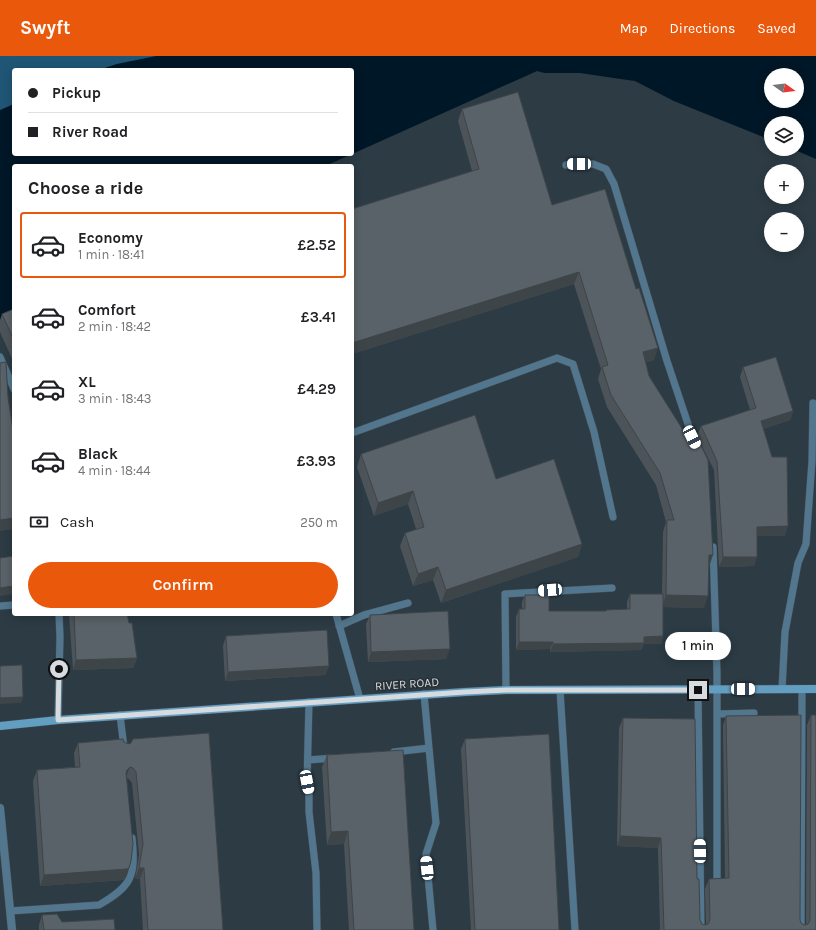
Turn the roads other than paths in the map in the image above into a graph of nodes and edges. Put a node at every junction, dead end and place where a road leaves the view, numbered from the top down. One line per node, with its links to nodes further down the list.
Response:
1 (566, 165): 6 (lane)
2 (0, 357): 3 (lane)
3 (12, 384)
4 (813, 403): 17 (lane)
5 (354, 432): 7 (lane)
6 (696, 444)
7 (613, 518)
8 (712, 539): 16 (lane)
9 (612, 588): 20 (lane)
10 (408, 603): 15 (lane)
11 (12, 605): 12 (lane)
12 (0, 606)
13 (59, 616): 29 (lane)
14 (336, 616): 15 (lane)
15 (339, 626): 24 (lane)
16 (718, 689): 17 (street, RIVER ROAD); 22 (street, RIVER ROAD); 27 (lane)
17 (782, 689): 18 (street, RIVER ROAD)
18 (802, 689): 19 (street, RIVER ROAD); 45 (lane)
19 (816, 689)
20 (506, 690): 21 (street, RIVER ROAD); 23 (street, RIVER ROAD)
21 (560, 690): 22 (street, RIVER ROAD); 43 (lane)
22 (698, 690): 44 (lane)
23 (424, 694): 24 (street, RIVER ROAD); 31 (lane)
24 (360, 699): 25 (street, RIVER ROAD)
25 (309, 702): 28 (street, RIVER ROAD); 35 (lane)
26 (754, 713): 27 (lane)
27 (718, 714): 38 (lane)
28 (120, 716): 29 (street, RIVER ROAD); 32 (lane)
29 (58, 720): 30 (street, RIVER ROAD)
30 (0, 726)
31 (429, 748): 33 (lane); 42 (lane)
32 (124, 750)
33 (385, 753)
34 (339, 758): 35 (lane)
35 (308, 760): 41 (lane)
36 (0, 808): 39 (street)
37 (131, 827): 39 (lane)
38 (717, 878)
39 (10, 911): 40 (street)
40 (12, 930)
41 (317, 930)
42 (433, 930)
43 (575, 930)
44 (701, 930)
45 (801, 930)

